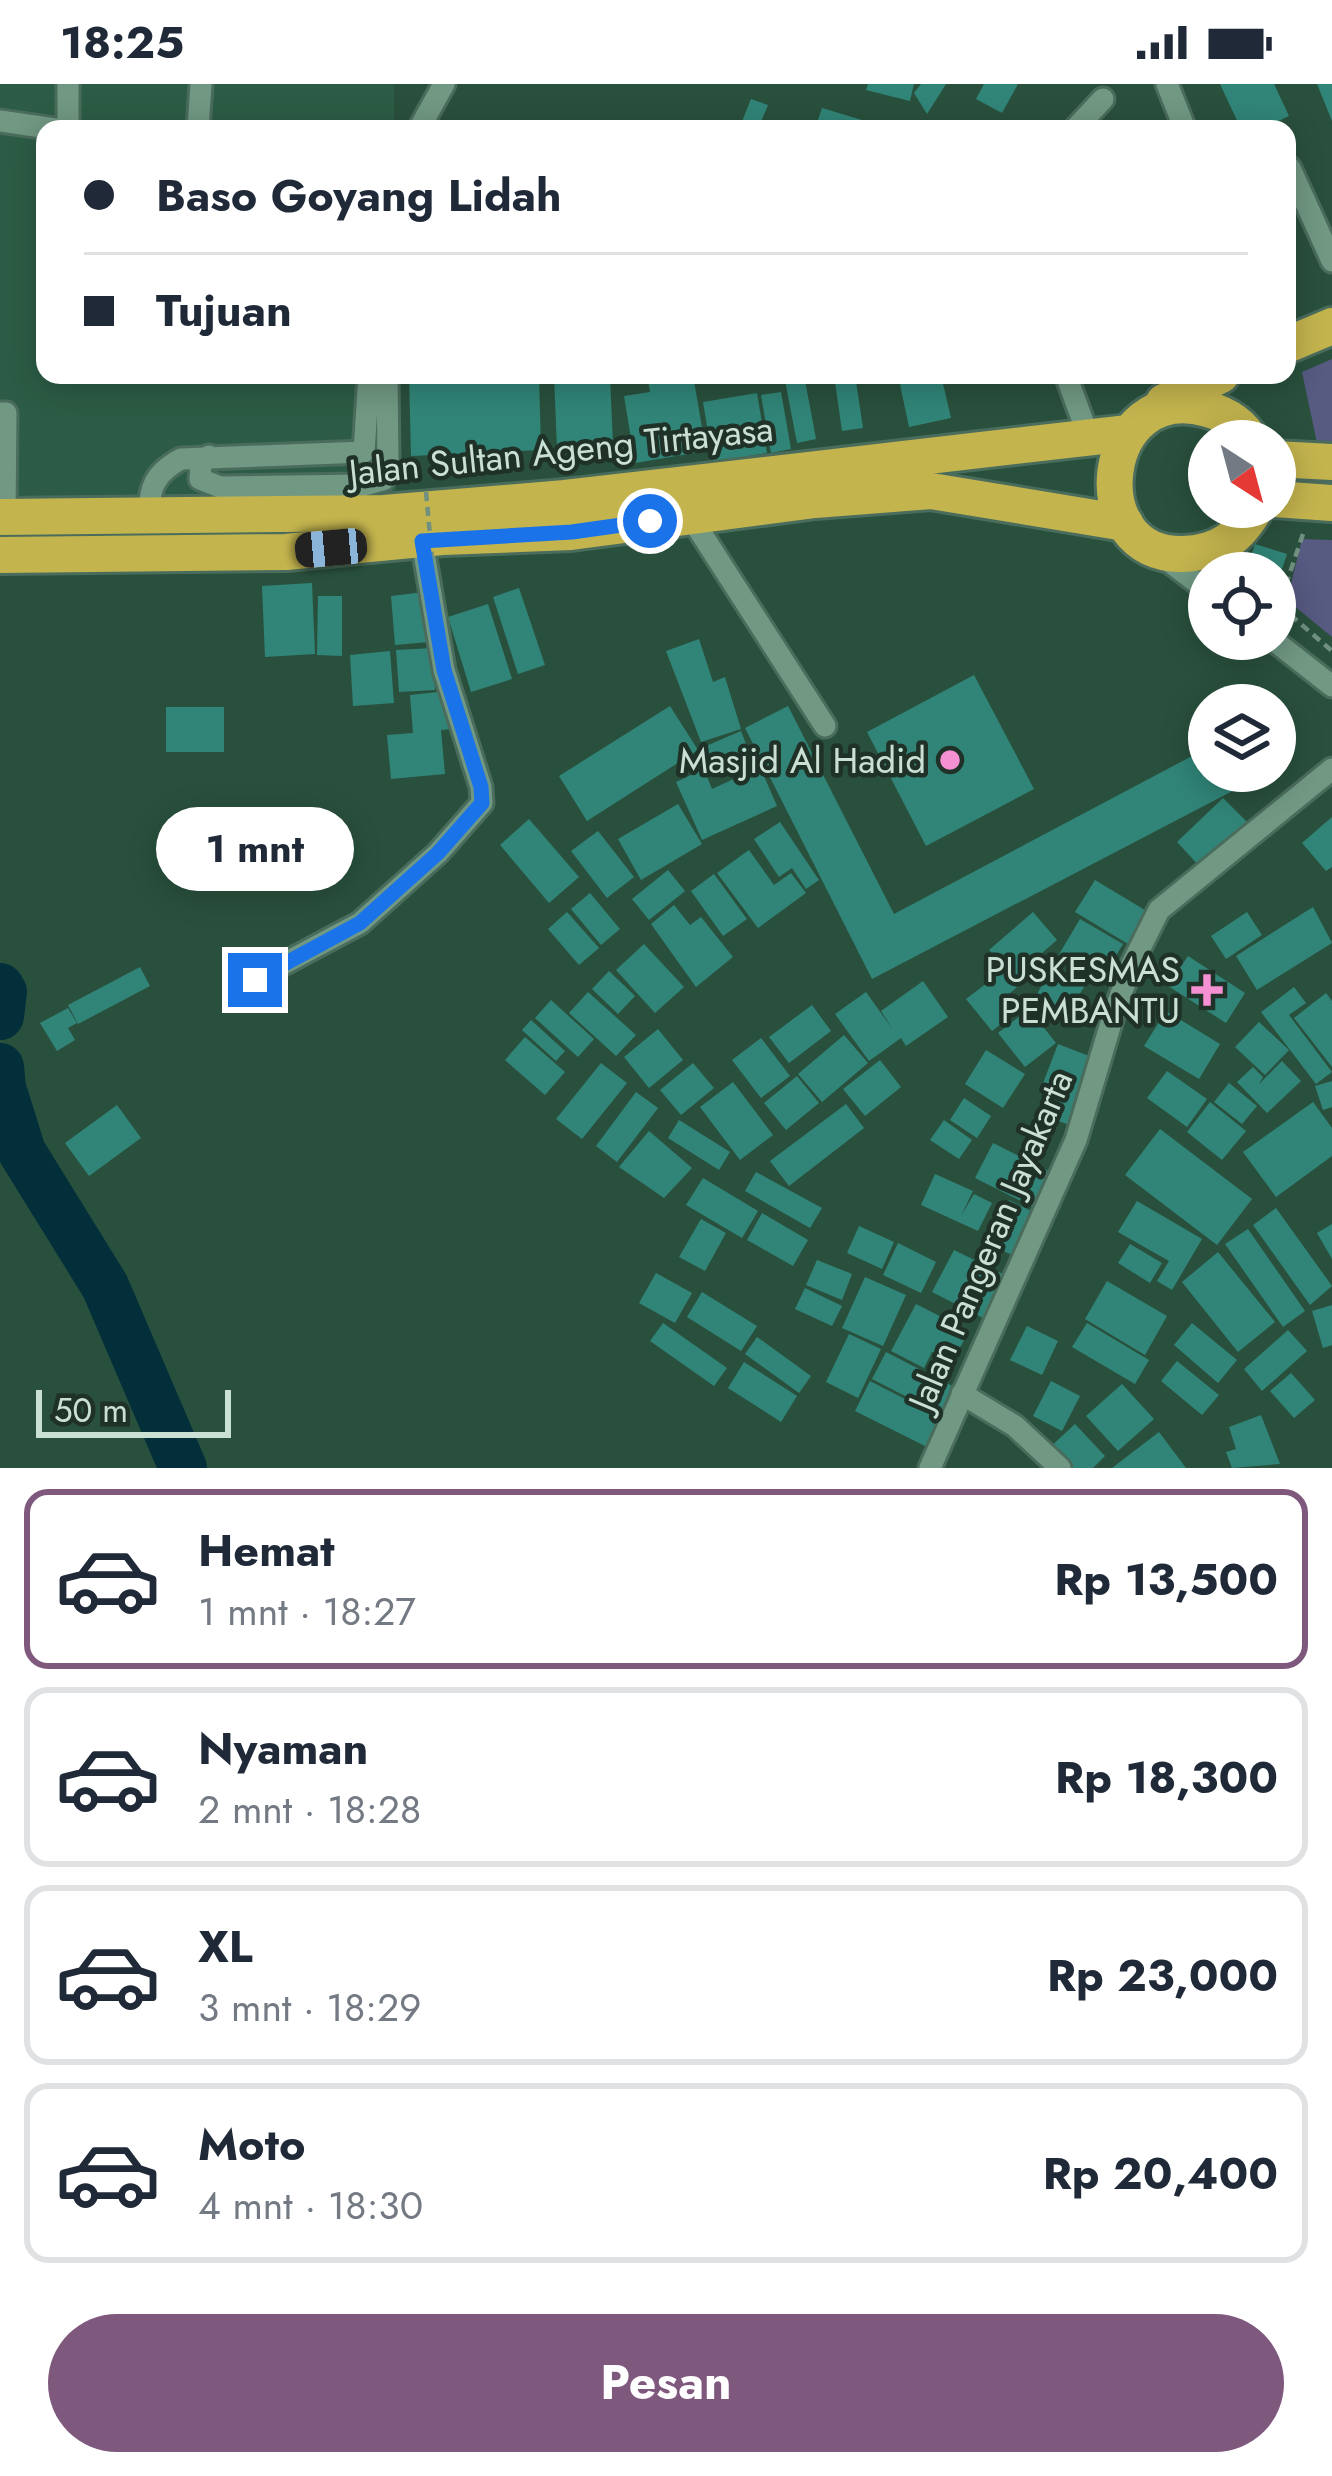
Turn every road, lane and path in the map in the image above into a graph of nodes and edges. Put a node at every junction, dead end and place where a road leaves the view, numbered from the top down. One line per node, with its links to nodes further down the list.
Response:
1 (68, 84): 6 (street)
2 (201, 84): 7 (street)
3 (444, 84): 8 (street)
4 (1167, 84): 10 (street)
5 (1103, 99): 9 (street)
6 (68, 120)
7 (199, 120)
8 (424, 120)
9 (1083, 120)
10 (1181, 120)
11 (0, 122): 12 (street)
12 (36, 127)
13 (1296, 176): 14 (street)
14 (1323, 213): 15 (street)
15 (1332, 260)
16 (1332, 326): 17 (highway)
17 (1296, 341)
18 (368, 384): 26 (street)
19 (387, 384): 26 (street)
20 (1069, 384): 25 (street)
21 (1202, 384): 24 (highway)
22 (0, 413): 32 (street)
23 (1231, 420): 24 (highway)
24 (1133, 429): 25 (highway, Jalan Sultan Ageng Tirtayasa); 35 (highway)
25 (1089, 438): 33 (highway, Jalan Sultan Ageng Tirtayasa)
26 (208, 456): 33 (street)
27 (1296, 460): 28 (highway)
28 (1332, 462)
29 (426, 492): 36 (path, bridge)
30 (690, 516): 35 (highway, Jalan Sultan Ageng Tirtayasa); 36 (highway, Jalan Sultan Ageng Tirtayasa); 42 (street)
31 (1324, 516): 39 (path)
32 (2, 517): 33 (highway, Jalan Sultan Ageng Tirtayasa)
33 (150, 517)
34 (1245, 528): 35 (highway, Jalan Sultan Ageng Tirtayasa)
35 (1135, 532): 38 (street)
36 (428, 554): 37 (highway, Jalan Sultan Ageng Tirtayasa); 44 (street)
37 (0, 555)
38 (1188, 575)
39 (1332, 650)
40 (1296, 658): 41 (street)
41 (1332, 686)
42 (825, 726)
43 (1332, 769): 45 (street, Jalan Pangeran Jayakarta)
44 (255, 980)
45 (962, 1394): 46 (street, Jalan Pangeran Jayakarta); 47 (street)
46 (930, 1468)
47 (1060, 1468)

